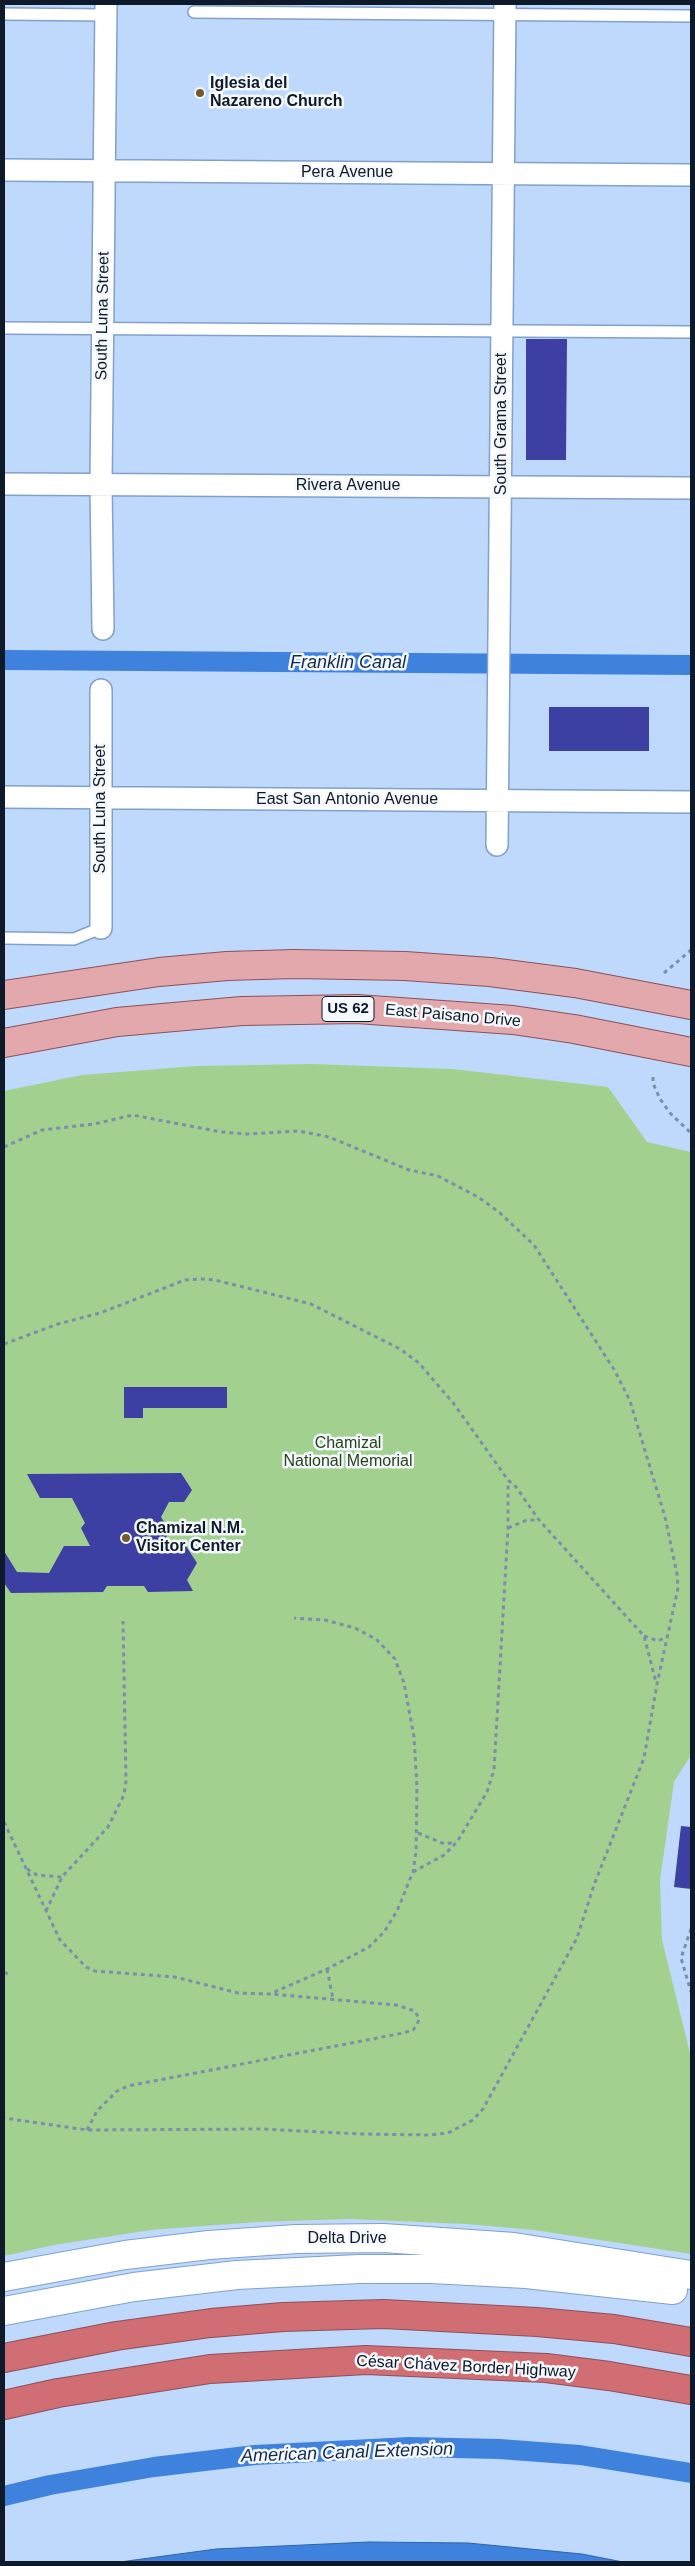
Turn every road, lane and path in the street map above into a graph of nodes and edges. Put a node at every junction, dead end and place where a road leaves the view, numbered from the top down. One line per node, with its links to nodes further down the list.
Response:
1 (106, 9): 4 (lane); 7 (street, South Luna Street)
2 (505, 9): 3 (lane); 5 (lane); 8 (street, South Grama Street)
3 (194, 12)
4 (4, 14)
5 (691, 16)
6 (4, 170): 7 (street, Pera Avenue)
7 (104, 171): 8 (street, Pera Avenue); 11 (street, South Luna Street)
8 (504, 174): 9 (street, Pera Avenue); 12 (street, South Grama Street)
9 (691, 175)
10 (4, 328): 11 (lane)
11 (104, 329): 12 (lane); 15 (street, South Luna Street)
12 (502, 332): 13 (lane); 16 (street, South Grama Street)
13 (691, 332)
14 (4, 484): 15 (street, Rivera Avenue)
15 (101, 484): 16 (street, Rivera Avenue); 18 (street, South Luna Street)
16 (501, 487): 17 (street, Rivera Avenue); 22 (street, South Grama Street)
17 (691, 488)
18 (103, 629)
19 (101, 690): 21 (street, South Luna Street)
20 (4, 797): 21 (street, East San Antonio Avenue)
21 (102, 798): 22 (street, East San Antonio Avenue); 25 (street, South Luna Street)
22 (498, 801): 23 (street, East San Antonio Avenue); 24 (street, South Grama Street)
23 (691, 802)
24 (497, 845)
25 (101, 928): 26 (lane)
26 (4, 938)
27 (691, 950): 28 (path)
28 (664, 974)
29 (4, 995): 30 (main road)
30 (691, 1005)
31 (691, 1036): 32 (main road)
32 (648, 1042): 33 (main road, East Paisano Drive / US 62); 34 (main road, East Paisano Drive / US 62)
33 (4, 1043)
34 (691, 1052)
35 (653, 1077): 36 (path)
36 (691, 1132)
37 (4, 1147): 45 (path)
38 (4, 1344): 39 (path)
39 (508, 1480): 40 (path); 41 (path)
40 (539, 1520): 41 (path); 44 (path)
41 (508, 1528): 49 (path)
42 (294, 1618): 48 (path)
43 (123, 1621): 52 (path)
44 (644, 1636): 45 (path); 46 (path)
45 (668, 1636): 46 (path)
46 (657, 1684): 62 (path)
47 (4, 1822): 50 (path)
48 (418, 1833): 49 (path); 51 (path)
49 (457, 1842): 51 (path)
50 (26, 1868): 52 (path); 53 (path)
51 (413, 1872): 55 (path)
52 (62, 1877): 53 (path)
53 (46, 1912): 59 (path)
54 (691, 1928): 58 (path)
55 (327, 1970): 59 (path); 60 (path)
56 (4, 1973): 57 (path)
57 (11, 1974)
58 (691, 1992)
59 (270, 1994): 60 (path)
60 (333, 1999): 62 (path)
61 (4, 2118): 62 (path)
62 (87, 2130)
63 (691, 2275): 64 (main road, Delta Drive)
64 (4, 2277)
65 (691, 2292): 66 (main road, Delta Drive)
66 (4, 2311)
67 (691, 2342): 68 (highway)
68 (4, 2358)
69 (691, 2390): 70 (highway, César Chávez Border Highway)
70 (4, 2405)

